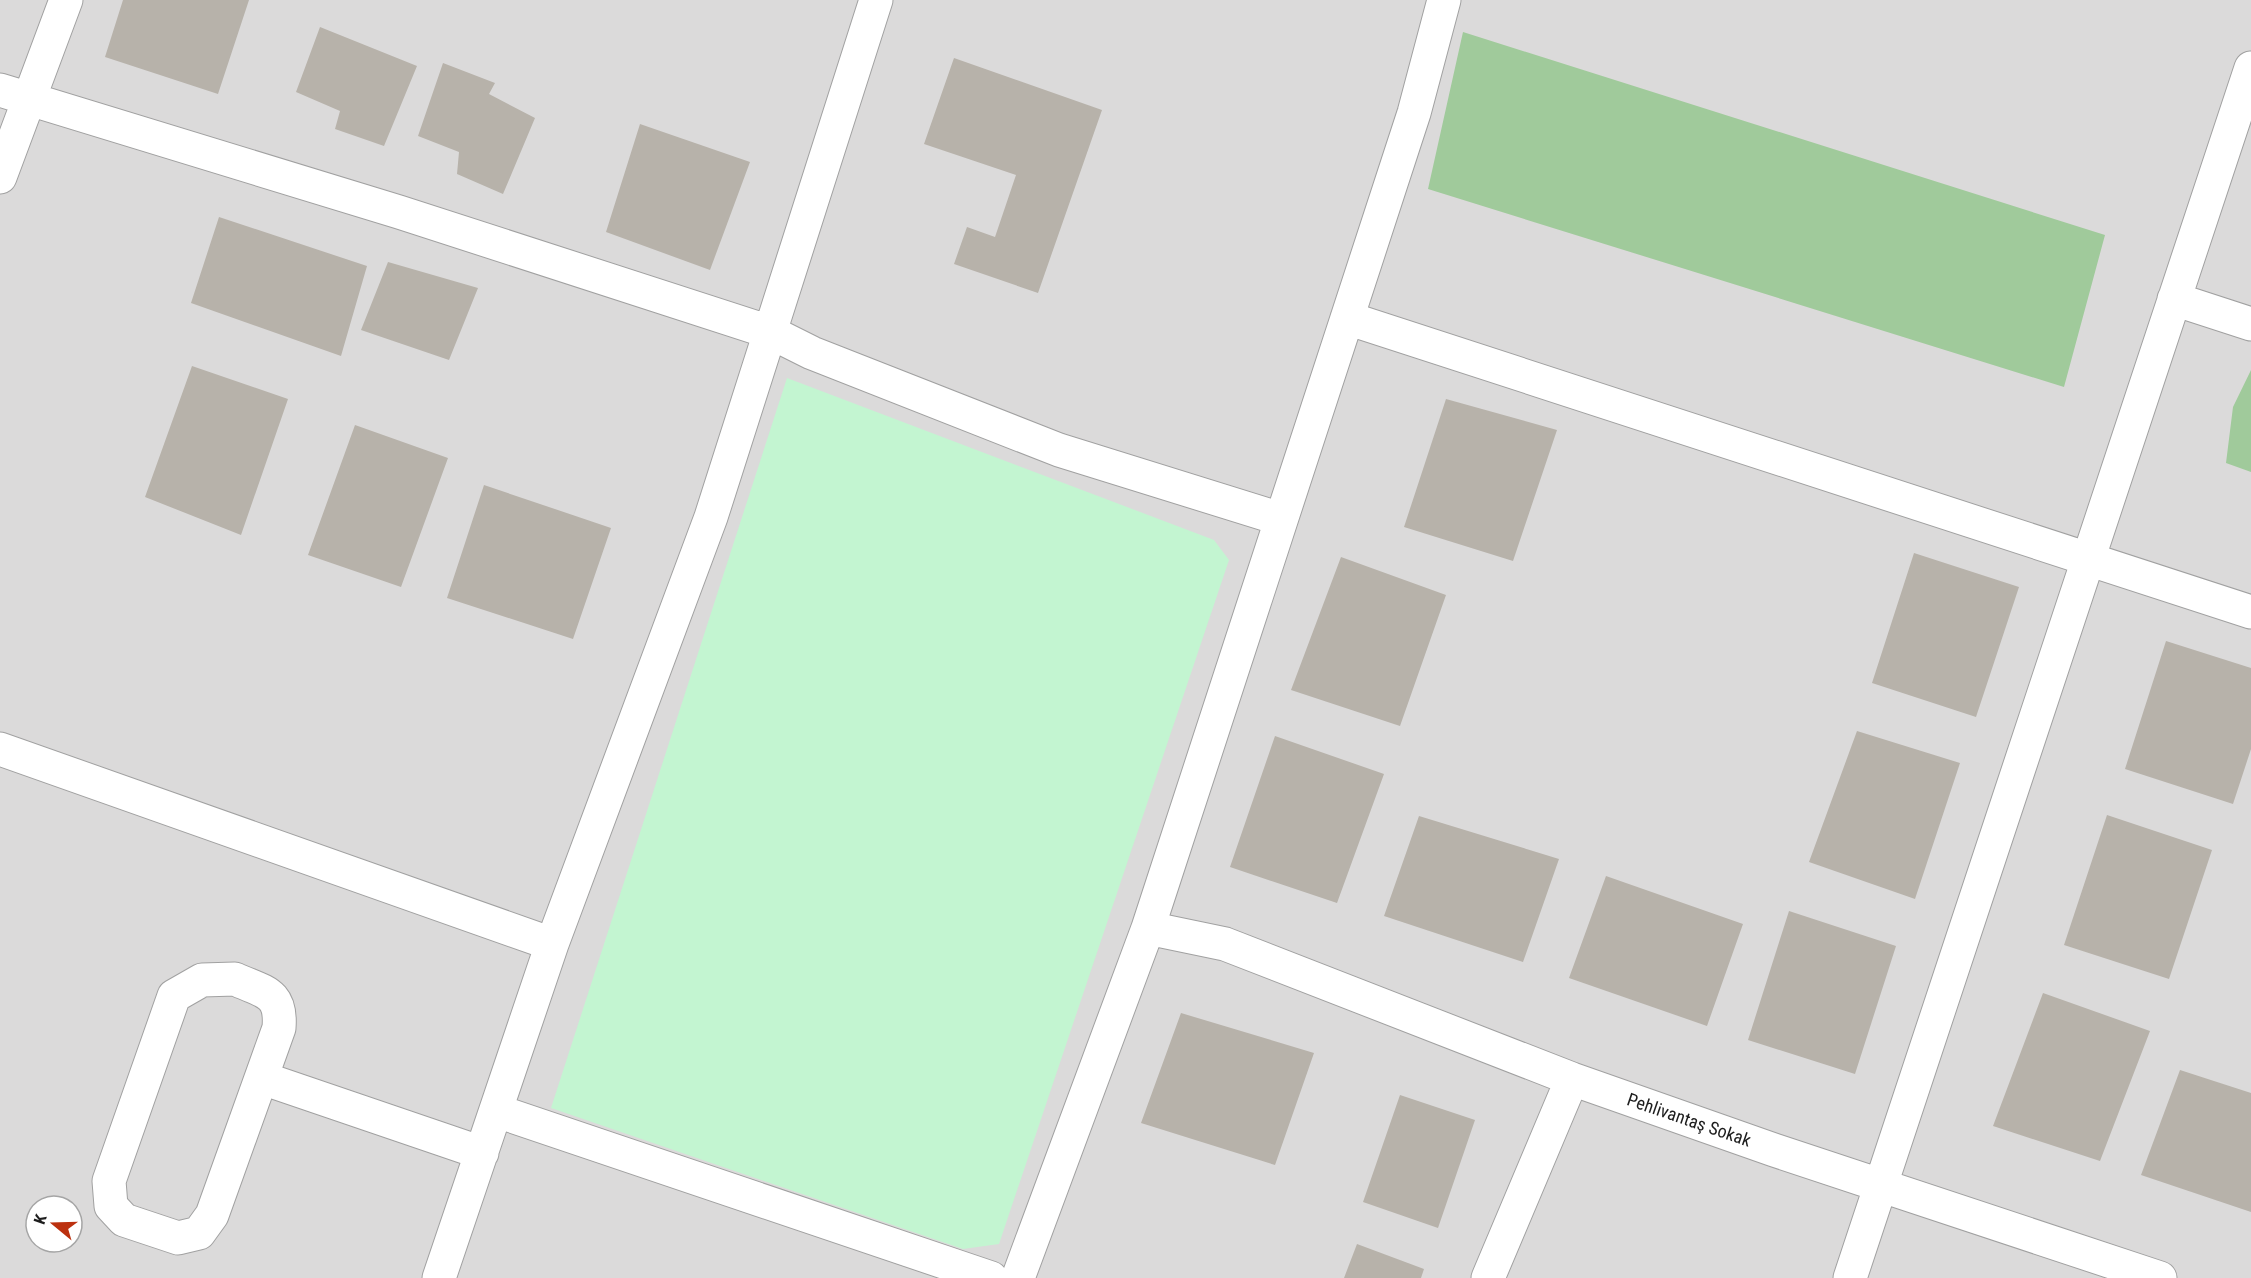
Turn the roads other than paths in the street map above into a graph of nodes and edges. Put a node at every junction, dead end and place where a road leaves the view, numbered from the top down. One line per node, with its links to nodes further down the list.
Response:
1 (66, 0): 5 (street)
2 (876, 0): 10 (street)
3 (1444, 0): 8 (street)
4 (2251, 68): 7 (street)
5 (14, 95): 6 (street); 10 (street)
6 (0, 177)
7 (2174, 299): 9 (street); 12 (street)
8 (1347, 318): 11 (street); 12 (street)
9 (2251, 324)
10 (770, 332): 11 (street); 16 (street)
11 (1281, 519): 15 (street)
12 (2088, 559): 13 (street); 21 (street)
13 (2251, 612)
14 (0, 749): 16 (street)
15 (1148, 928): 18 (street, Pehlivantaş Sokak); 24 (street)
16 (552, 944): 19 (street)
17 (261, 1078): 17 (street); 20 (street)
18 (1572, 1078): 21 (street, Pehlivantaş Sokak); 25 (street)
19 (497, 1111): 20 (street); 23 (street)
20 (483, 1153): 22 (street)
21 (1880, 1185): 26 (street); 27 (street, Pehlivantaş Sokak)
22 (439, 1278)
23 (992, 1278)
24 (1018, 1278)
25 (1488, 1278)
26 (1850, 1278)
27 (2160, 1278)

